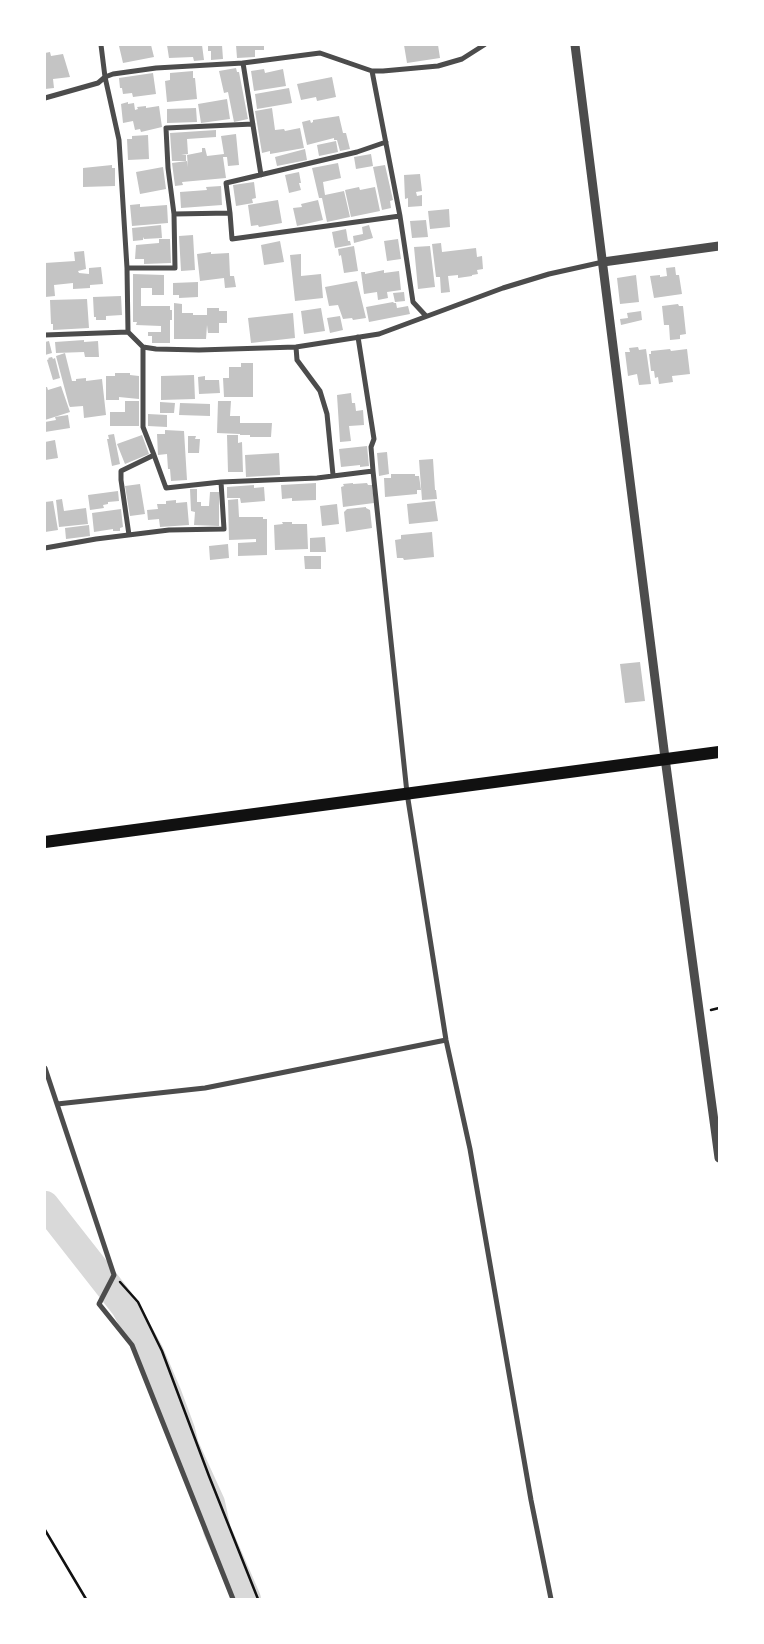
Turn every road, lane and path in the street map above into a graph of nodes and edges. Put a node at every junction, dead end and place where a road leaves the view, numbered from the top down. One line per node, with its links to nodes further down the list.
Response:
1 (101, 45): 6 (street)
2 (484, 45): 5 (street)
3 (575, 45): 15 (street)
4 (243, 63): 5 (street); 6 (street); 8 (street)
5 (372, 71): 9 (street)
6 (105, 77): 7 (street); 16 (street)
7 (45, 98)
8 (253, 124): 10 (street); 12 (street)
9 (386, 142): 10 (street); 13 (street)
10 (261, 175): 11 (street)
11 (230, 213): 12 (street); 13 (street)
12 (174, 214): 16 (street)
13 (400, 216): 17 (street)
14 (719, 246): 15 (street)
15 (603, 262): 17 (street); 30 (street)
16 (127, 268): 18 (street)
17 (426, 316): 20 (street)
18 (128, 332): 19 (street); 21 (street)
19 (45, 335)
20 (358, 337): 22 (street); 24 (street)
21 (143, 346): 22 (street); 23 (street)
22 (296, 347): 25 (street)
23 (154, 455): 26 (street); 27 (street)
24 (374, 471): 25 (street); 31 (street)
25 (333, 475): 26 (street)
26 (221, 482): 27 (street)
27 (129, 535): 28 (street)
28 (45, 548)
29 (719, 752): 30 (main road)
30 (665, 758): 31 (main road); 36 (street)
31 (407, 793): 32 (main road); 33 (street)
32 (45, 842)
33 (446, 1040): 35 (street); 42 (street)
34 (45, 1068): 35 (street)
35 (57, 1104): 37 (street)
36 (719, 1158)
37 (114, 1275): 40 (street); 41 (path)
38 (45, 1530): 39 (path)
39 (86, 1599)
40 (234, 1599)
41 (258, 1599)
42 (551, 1599)

